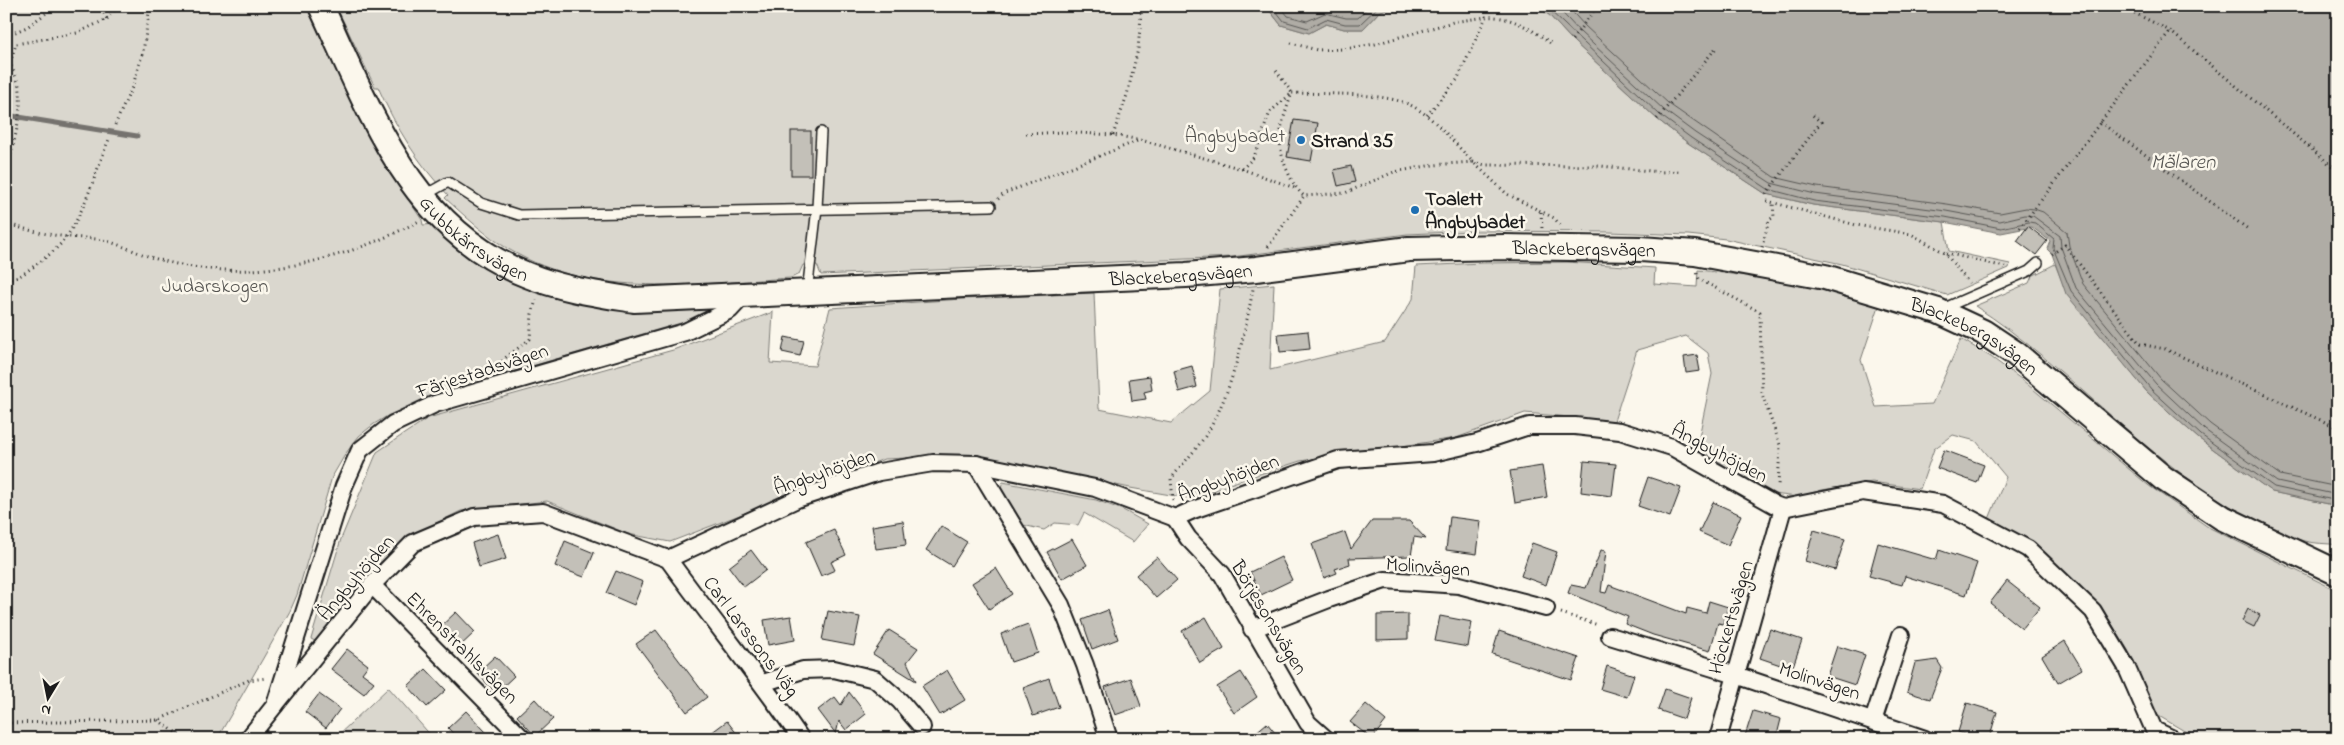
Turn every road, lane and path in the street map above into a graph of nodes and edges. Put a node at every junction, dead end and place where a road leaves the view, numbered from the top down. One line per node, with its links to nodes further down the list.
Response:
1 (56, 6): 12 (path)
2 (100, 6): 10 (path)
3 (118, 6): 10 (path)
4 (150, 6): 23 (path)
5 (320, 6): 41 (street, Gubbkärrsvägen)
6 (1142, 6): 26 (path)
7 (1597, 6): 13 (path)
8 (2121, 6): 11 (path)
9 (1486, 16): 14 (path); 15 (path); 20 (path)
10 (107, 19): 33 (path)
11 (2170, 32): 22 (path); 32 (path)
12 (6, 36)
13 (1572, 40)
14 (1291, 43)
15 (1553, 45)
16 (1716, 48): 21 (path)
17 (1275, 69): 18 (path)
18 (1292, 92): 20 (path); 30 (path); 34 (path)
19 (1810, 112): 35 (path)
20 (1427, 115): 29 (path)
21 (1657, 119)
22 (2100, 122): 44 (path); 45 (path)
23 (115, 125)
24 (821, 132): 40 (lane)
25 (1026, 134): 26 (path)
26 (1113, 134): 28 (path)
27 (110, 137): 46 (path)
28 (1141, 140): 30 (path); 39 (path)
29 (1473, 162): 31 (path); 36 (path); 42 (path)
30 (1242, 169): 34 (path)
31 (1680, 171)
32 (2338, 171)
33 (6, 174)
34 (1295, 188): 36 (path)
35 (1766, 194)
36 (1304, 196): 54 (path)
37 (1766, 200): 38 (path)
38 (1773, 202): 48 (path); 49 (path)
39 (991, 206): 40 (lane)
40 (817, 208): 41 (lane); 56 (lane)
41 (420, 210): 46 (path); 58 (street, Gubbkärrsvägen)
42 (1542, 212): 47 (path); 47 (path)
43 (6, 223): 46 (path)
44 (2020, 228)
45 (2248, 229)
46 (66, 237): 55 (path)
47 (1551, 241): 54 (street, Blackebergsvägen); 60 (street, Blackebergsvägen)
48 (1762, 250)
49 (1945, 253): 53 (path); 59 (path)
50 (2052, 254): 62 (path)
51 (2038, 263): 53 (lane)
52 (1696, 271): 64 (path)
53 (2022, 274): 59 (lane)
54 (1255, 275): 56 (street, Blackebergsvägen); 66 (path)
55 (6, 280)
56 (807, 292): 58 (street, Blackebergsvägen)
57 (538, 295): 61 (path)
58 (744, 295): 61 (street, Färjestadsvägen)
59 (1975, 295): 60 (lane)
60 (1938, 311): 68 (street, Blackebergsvägen)
61 (478, 391): 75 (street, Färjestadsvägen)
62 (2338, 428)
63 (976, 464): 66 (street, Ängbyhöjden); 67 (street, Ängbyhöjden); 87 (street)
64 (1780, 471)
65 (1783, 508): 66 (street, Ängbyhöjden); 74 (street, Höckertsvägen); 82 (street)
66 (1175, 518): 71 (street, Börjesonsvägen)
67 (668, 559): 69 (street, Ängbyhöjden); 76 (street, Carl Larssons Väg)
68 (2338, 573)
69 (372, 586): 77 (street, Ängbyhöjden); 85 (street, Ehrenstrahlsvägen)
70 (1546, 608): 71 (street, Molinvägen); 73 (path)
71 (1252, 629): 88 (street, Börjesonsvägen)
72 (1901, 635): 79 (street, Molinvägen)
73 (1610, 636): 74 (street, Molinvägen)
74 (1736, 675): 79 (street, Molinvägen); 89 (street, Höckertsvägen)
75 (283, 676): 77 (street, Färjestadsvägen); 78 (path)
76 (763, 683): 81 (street); 86 (street, Carl Larssons Väg)
77 (275, 705): 84 (street, Färjestadsvägen)
78 (158, 720): 80 (path); 83 (path)
79 (1873, 720): 90 (street, Molinvägen)
80 (6, 723)
81 (922, 727)
82 (2153, 734): 91 (street)
83 (184, 739)
84 (248, 739)
85 (523, 739)
86 (801, 739)
87 (1109, 739)
88 (1326, 739)
89 (1718, 739)
90 (1925, 739)
91 (2173, 739)

